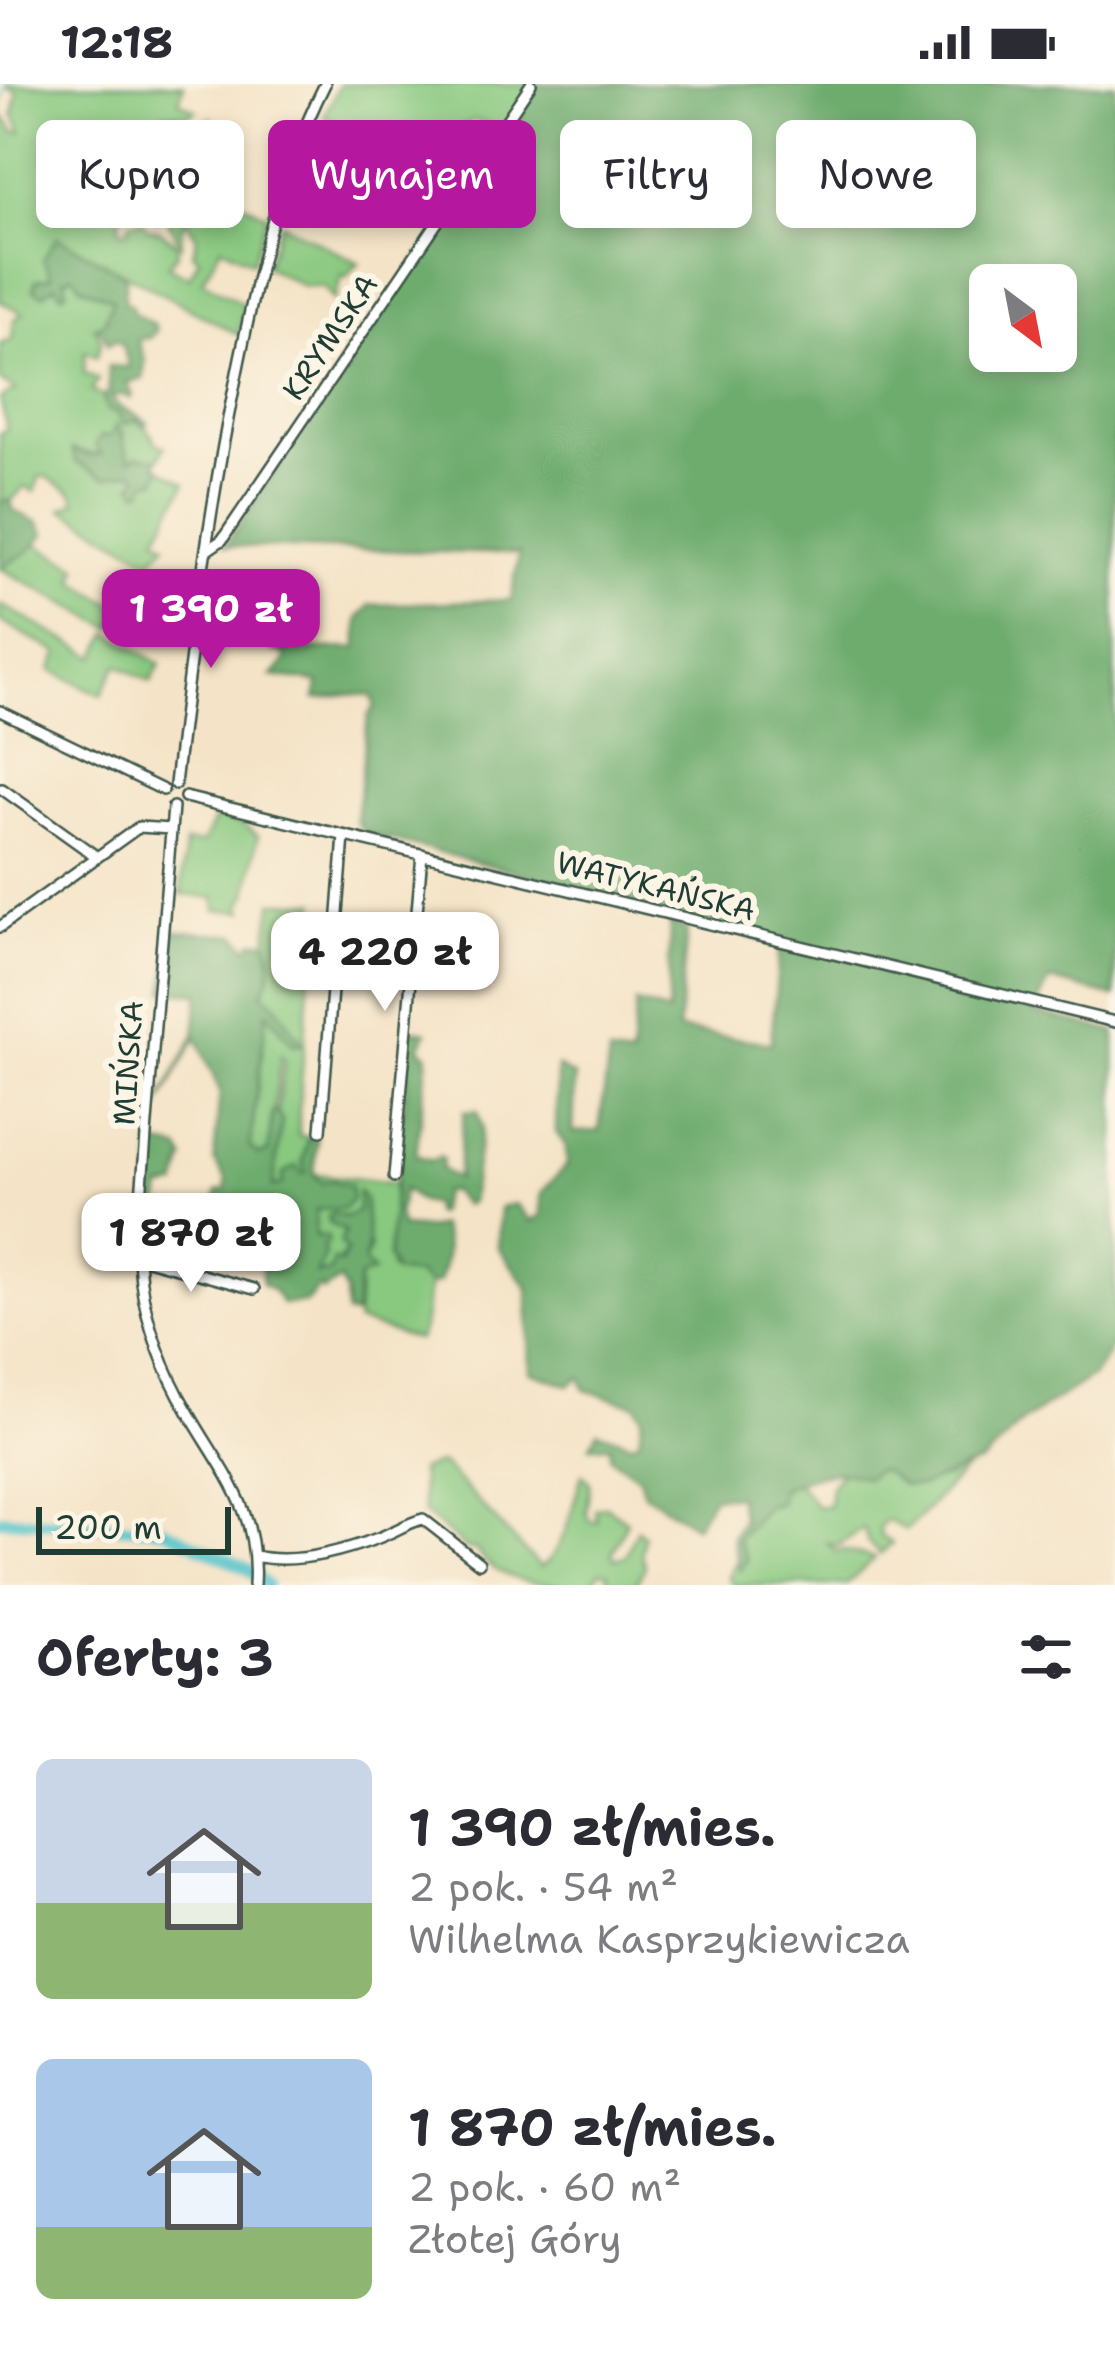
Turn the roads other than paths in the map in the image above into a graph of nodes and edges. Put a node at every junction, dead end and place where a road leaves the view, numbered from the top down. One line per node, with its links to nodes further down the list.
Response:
1 (325, 84): 3 (street)
2 (531, 84): 3 (street, KRYMSKA)
3 (204, 552): 5 (street)
4 (0, 711): 7 (street)
5 (175, 784): 7 (street); 8 (street)
6 (2, 789): 13 (street)
7 (163, 790): 9 (street)
8 (185, 797): 9 (street); 11 (street, WATYKAŃSKA)
9 (173, 807): 10 (street, MIŃSKA)
10 (171, 829): 13 (street); 18 (street, MIŃSKA)
11 (344, 836): 12 (street, WATYKAŃSKA); 16 (street)
12 (422, 854): 15 (street, WATYKAŃSKA); 17 (street)
13 (98, 857): 14 (street)
14 (0, 927)
15 (1115, 1022)
16 (321, 1131)
17 (394, 1177)
18 (140, 1258): 19 (street); 20 (street, MIŃSKA)
19 (254, 1289)
20 (255, 1561): 21 (street); 22 (street, MIŃSKA)
21 (479, 1563)
22 (254, 1585)

